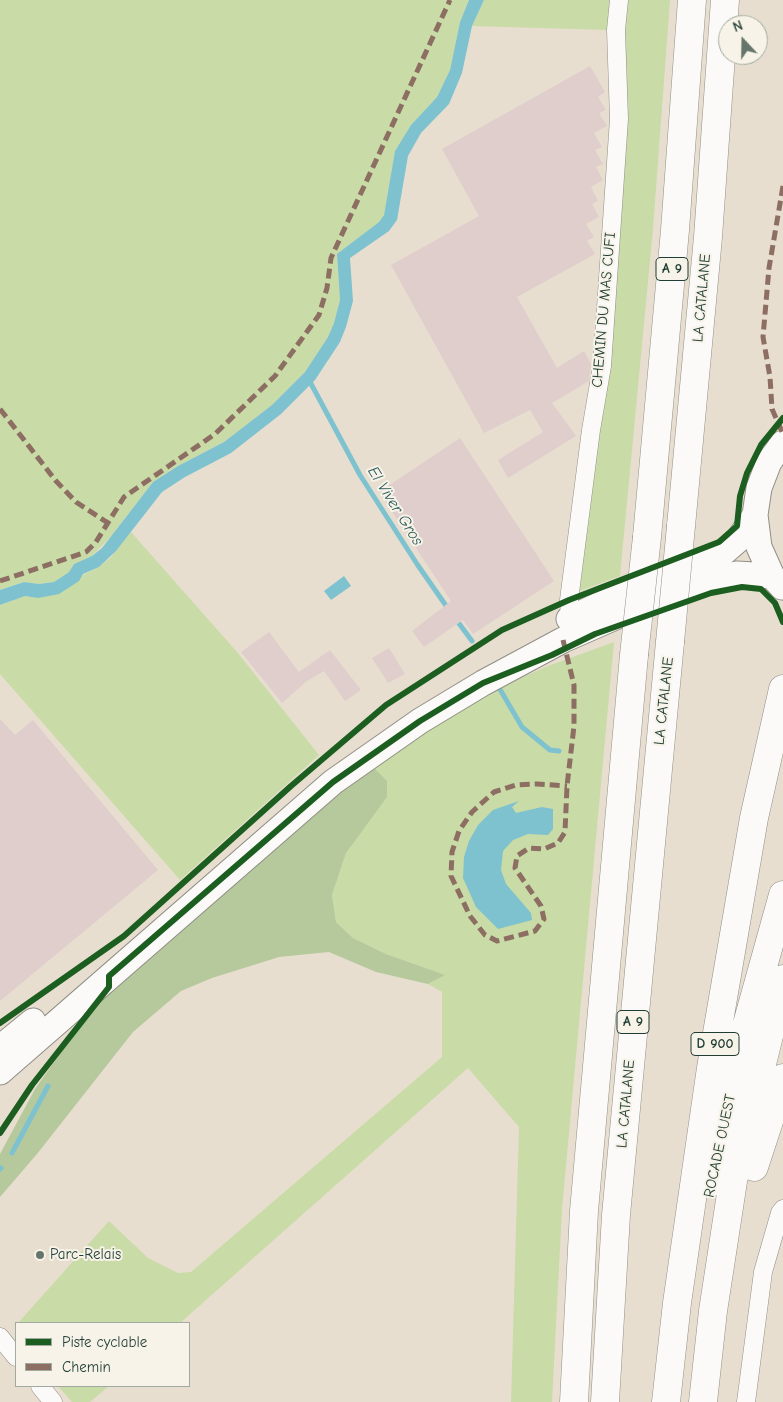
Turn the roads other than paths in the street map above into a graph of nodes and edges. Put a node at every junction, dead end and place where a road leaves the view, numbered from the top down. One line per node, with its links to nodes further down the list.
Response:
1 (619, 0): 7 (street, CHEMIN DU MAS CUFI)
2 (692, 0): 21 (highway, A 9, bridge)
3 (725, 0): 22 (highway, LA CATALANE / A 9, bridge)
4 (783, 443): 5 (main road)
5 (755, 515): 6 (main road); 7 (main road)
6 (778, 583): 12 (main road)
7 (570, 619): 11 (main road)
8 (783, 689): 23 (highway, D 900)
9 (783, 895): 24 (highway, ROCADE OUEST / D 900)
10 (783, 979): 25 (highway, ROCADE OUEST)
11 (0, 1048)
12 (0, 1072)
13 (783, 1078): 26 (highway)
14 (783, 1209): 27 (street)
15 (0, 1337): 16 (street)
16 (15, 1356)
17 (34, 1387): 19 (street)
18 (41, 1387): 20 (street)
19 (41, 1402)
20 (53, 1402)
21 (574, 1402)
22 (605, 1402)
23 (666, 1402)
24 (679, 1402)
25 (703, 1402)
26 (708, 1402)
27 (746, 1402)

